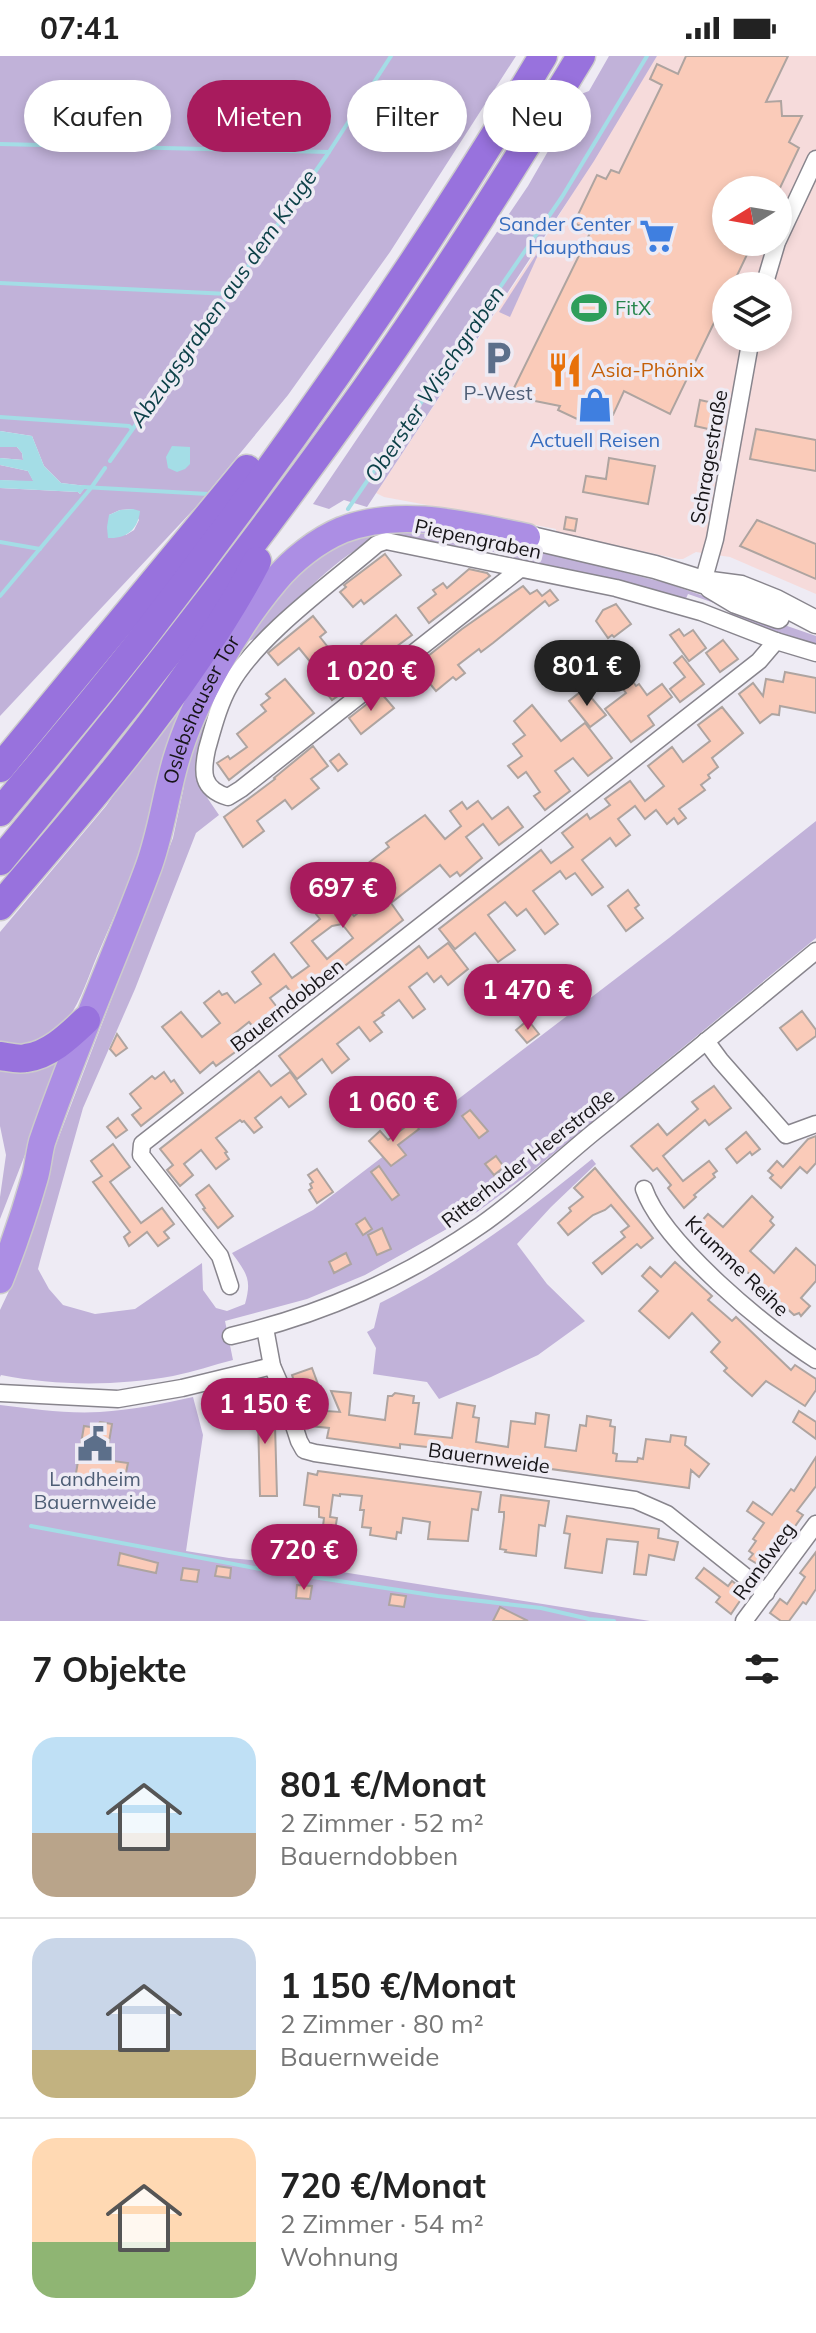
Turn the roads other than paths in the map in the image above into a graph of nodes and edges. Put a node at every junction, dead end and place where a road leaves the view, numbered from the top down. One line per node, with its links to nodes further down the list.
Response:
1 (543, 56): 6 (highway)
2 (581, 56): 7 (highway)
3 (816, 159): 4 (street)
4 (792, 211)
5 (748, 352): 10 (street, Schragestraße)
6 (325, 392): 14 (highway); 17 (highway)
7 (293, 489): 18 (highway); 19 (highway)
8 (527, 537): 10 (main road, Oslebshauser Tor); 21 (highway, Oslebshauser Tor)
9 (520, 569): 9 (street, Piepengraben); 12 (street, Piepengraben)
10 (703, 582): 11 (main road, Oslebshauser Tor)
11 (816, 625)
12 (776, 641): 13 (street, Piepengraben); 29 (street, Bauerndobben)
13 (816, 653)
14 (49, 708): 15 (highway); 16 (highway)
15 (0, 752)
16 (0, 768)
17 (0, 812)
18 (0, 861)
19 (0, 906)
20 (816, 951): 22 (street, Ritterhuder Heerstraße)
21 (86, 1020): 23 (highway); 25 (highway, Oslebshauser Tor)
22 (706, 1041): 24 (street); 30 (street, Ritterhuder Heerstraße)
23 (0, 1056)
24 (816, 1124)
25 (41, 1146): 27 (highway); 28 (highway, Oslebshauser Tor)
26 (644, 1189): 32 (street, Krumme Reihe)
27 (0, 1236)
28 (0, 1280)
29 (230, 1286)
30 (265, 1328): 31 (street, Ritterhuder Heerstraße); 33 (street, Bauernweide)
31 (231, 1336)
32 (816, 1360)
33 (272, 1366): 34 (street); 36 (street, Bauernweide)
34 (0, 1393)
35 (816, 1524): 36 (street, Randweg)
36 (766, 1593): 37 (street, Randweg)
37 (744, 1621)

